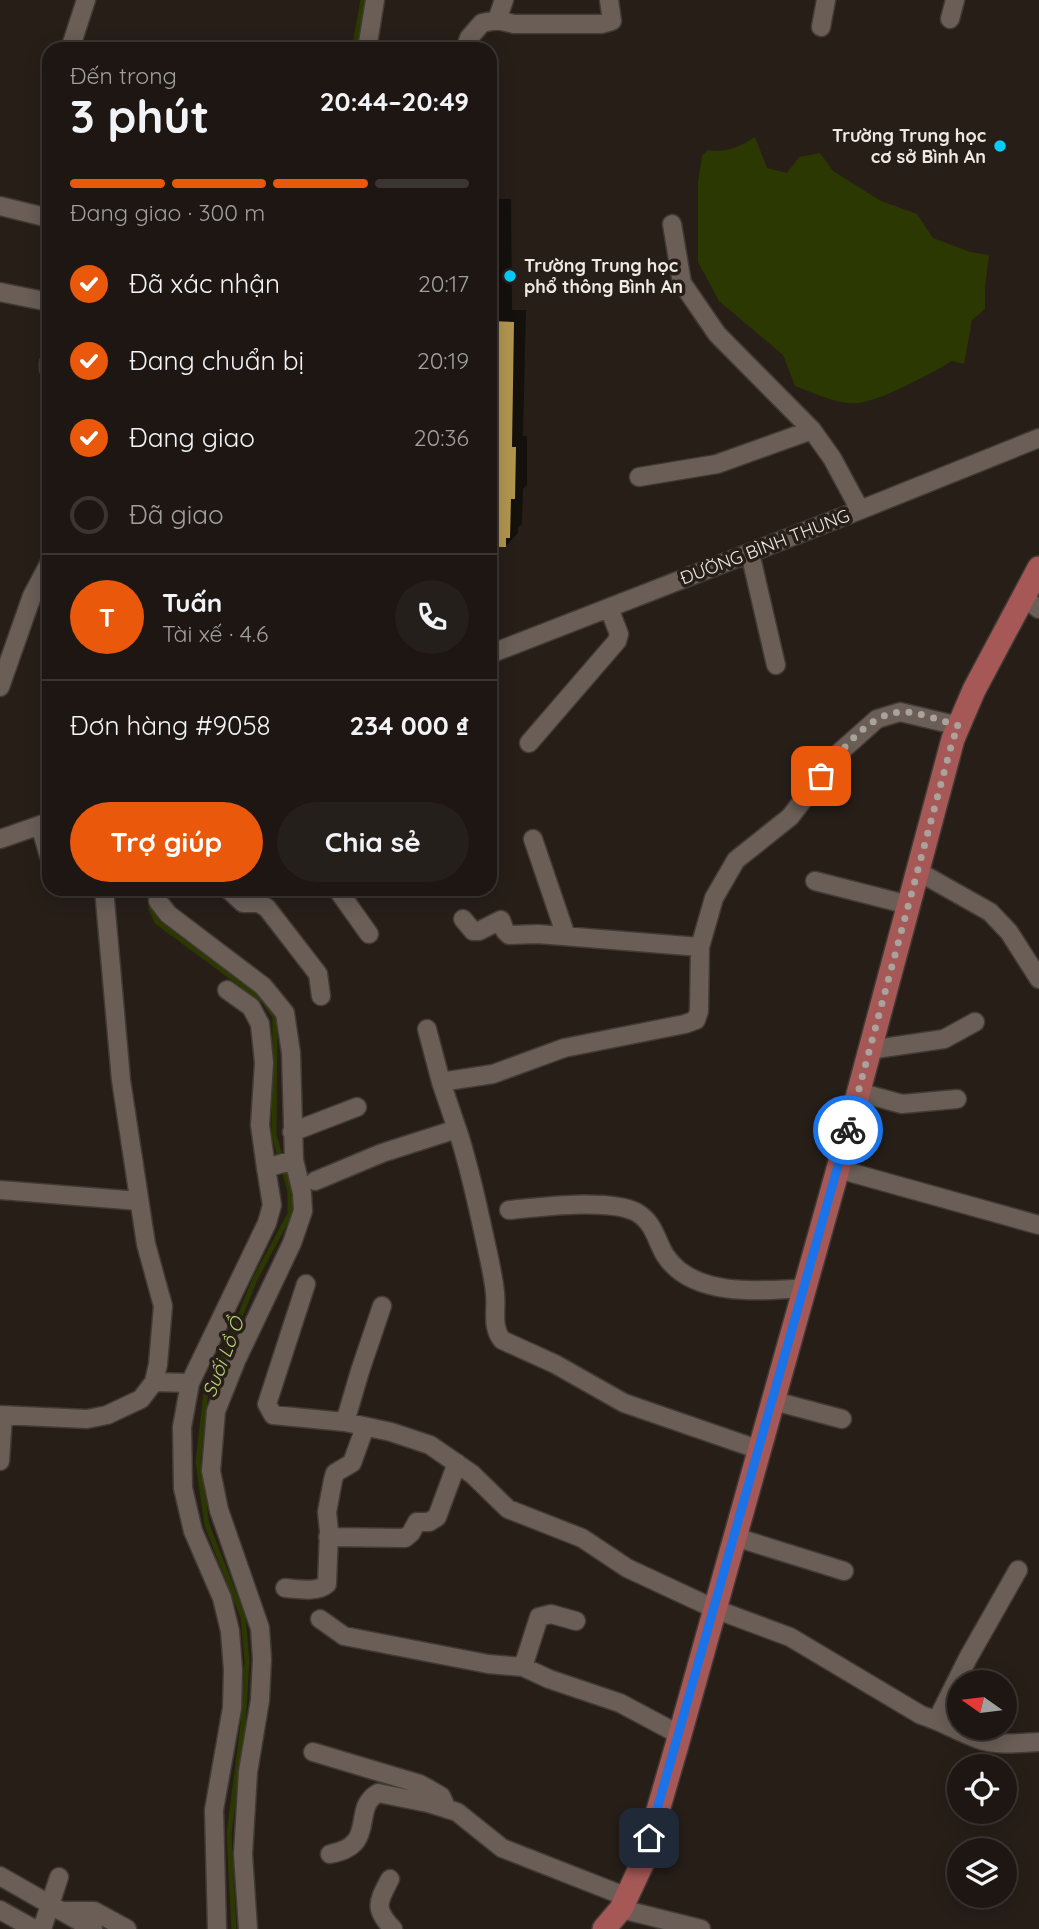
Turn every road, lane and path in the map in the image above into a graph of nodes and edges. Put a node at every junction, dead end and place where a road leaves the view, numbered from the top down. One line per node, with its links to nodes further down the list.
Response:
1 (86, 0): 10 (street)
2 (375, 0): 11 (street)
3 (504, 0): 8 (street)
4 (609, 0): 8 (street)
5 (826, 0): 9 (street)
6 (955, 0): 7 (street)
7 (950, 19)
8 (497, 20): 12 (street)
9 (821, 27)
10 (72, 42)
11 (368, 42)
12 (468, 42)
13 (0, 206): 14 (street)
14 (42, 216)
15 (672, 225): 18 (street)
16 (0, 292): 17 (street)
17 (42, 301)
18 (812, 430): 20 (street); 21 (street)
19 (1039, 438): 21 (street, ĐƯỜNG BÌNH THUNG)
20 (639, 477)
21 (860, 510): 22 (street, ĐƯỜNG BÌNH THUNG)
22 (750, 553): 26 (street, ĐƯỜNG BÌNH THUNG); 28 (street)
23 (1039, 568): 25 (main road)
24 (42, 577): 29 (street)
25 (1031, 603): 30 (main road)
26 (609, 608): 27 (street, ĐƯỜNG BÌNH THUNG); 31 (street)
27 (497, 651)
28 (776, 666)
29 (0, 687)
30 (959, 726): 35 (main road); 45 (street)
31 (529, 743)
32 (42, 824): 33 (street)
33 (0, 839)
34 (533, 839): 44 (street)
35 (919, 872): 41 (main road); 46 (street)
36 (814, 881): 41 (street)
37 (105, 896): 63 (street)
38 (159, 896): 57 (street)
39 (236, 896): 48 (street)
40 (342, 896): 43 (street)
41 (909, 905): 51 (main road)
42 (463, 919): 44 (street)
43 (369, 934)
44 (566, 936): 45 (street)
45 (700, 947): 52 (street)
46 (1039, 979)
47 (227, 990): 59 (street)
48 (321, 996)
49 (975, 1023): 51 (street)
50 (427, 1029): 52 (street)
51 (869, 1049): 53 (main road)
52 (440, 1082): 56 (street)
53 (858, 1092): 54 (street); 60 (main road)
54 (957, 1099)
55 (357, 1107): 57 (street)
56 (457, 1129): 61 (street); 76 (street)
57 (292, 1132): 58 (street)
58 (294, 1160): 59 (street); 107 (street)
59 (269, 1167): 70 (street)
60 (838, 1169): 65 (street); 67 (main road)
61 (315, 1181)
62 (0, 1190): 63 (street)
63 (139, 1201): 69 (street)
64 (509, 1210): 67 (street)
65 (1039, 1226)
66 (306, 1284): 74 (street)
67 (805, 1288): 71 (main road)
68 (382, 1306): 74 (street)
69 (154, 1382): 70 (street); 72 (street)
70 (190, 1383): 106 (street)
71 (774, 1401): 73 (street); 76 (main road)
72 (2, 1416): 77 (street)
73 (842, 1419)
74 (345, 1422): 75 (street)
75 (365, 1427): 78 (street); 79 (street)
76 (760, 1450): 80 (main road)
77 (0, 1461)
78 (457, 1463): 79 (street); 84 (street)
79 (328, 1536): 83 (street)
80 (735, 1537): 82 (street); 84 (main road)
81 (1018, 1570): 88 (street)
82 (844, 1571)
83 (285, 1588)
84 (715, 1609): 88 (street); 89 (main road)
85 (320, 1619): 87 (street)
86 (576, 1621): 87 (street)
87 (523, 1667): 89 (street)
88 (937, 1720): 90 (street)
89 (680, 1735): 101 (main road)
90 (1039, 1742)
91 (313, 1752): 92 (street)
92 (376, 1770): 93 (street); 94 (street)
93 (378, 1793): 94 (street); 95 (street)
94 (447, 1809): 101 (street)
95 (330, 1854)
96 (0, 1876): 99 (street)
97 (59, 1877): 99 (street)
98 (390, 1879): 108 (street)
99 (54, 1908): 103 (street); 104 (street); 105 (street)
100 (0, 1910): 102 (street)
101 (618, 1916): 109 (street)
102 (34, 1929)
103 (42, 1929)
104 (93, 1929)
105 (127, 1929)
106 (217, 1929)
107 (248, 1929)
108 (393, 1929)
109 (701, 1929)

